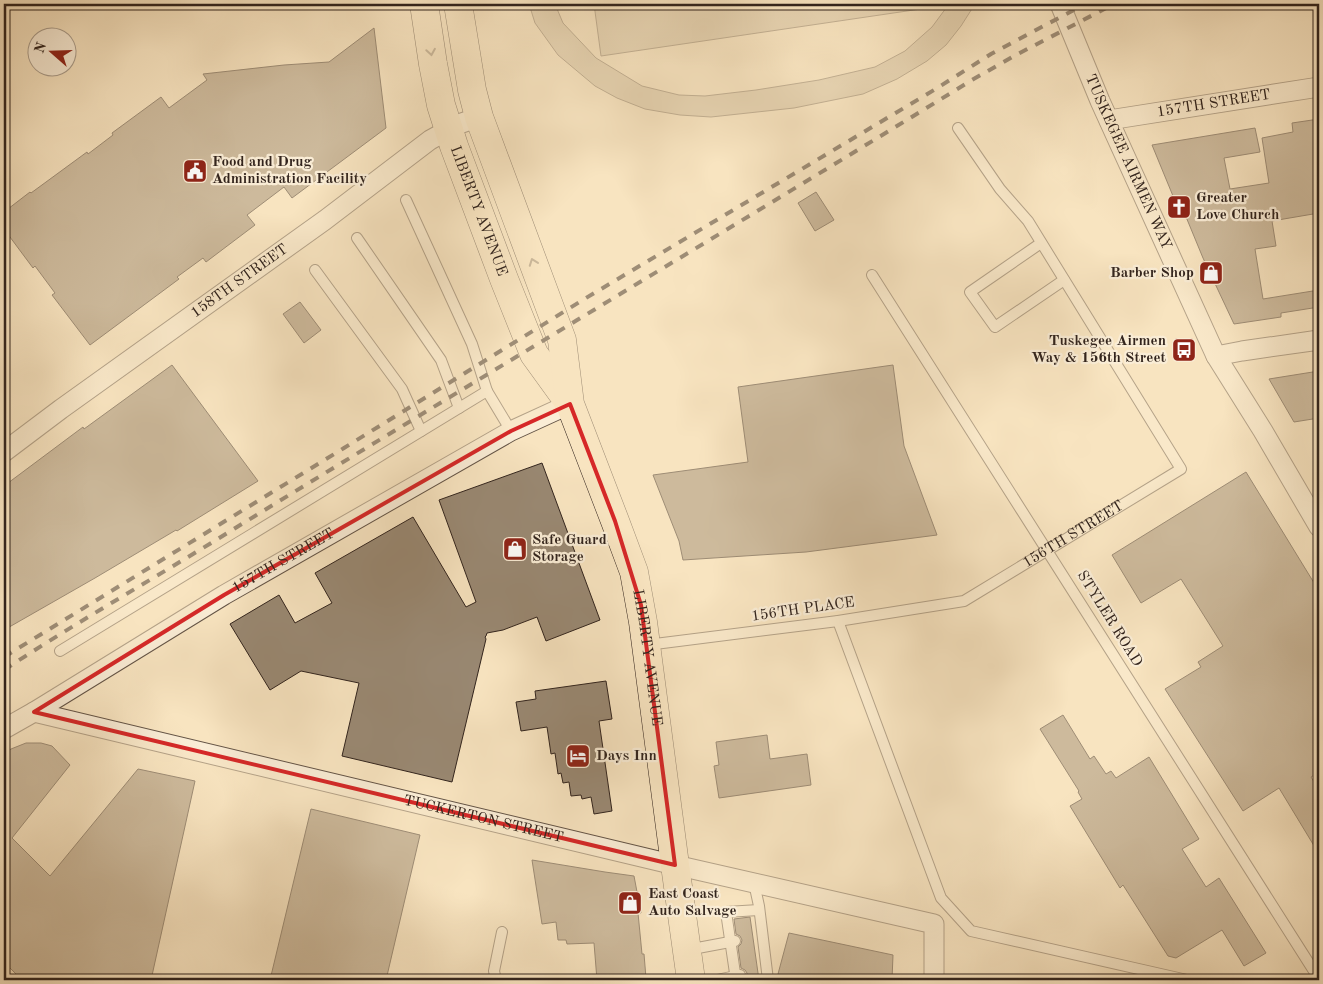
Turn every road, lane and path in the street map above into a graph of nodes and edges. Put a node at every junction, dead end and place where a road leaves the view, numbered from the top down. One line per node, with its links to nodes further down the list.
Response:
1 (424, 4): 8 (main road, LIBERTY AVENUE, one-way to 8)
2 (458, 4): 5 (main road, LIBERTY AVENUE)
3 (1060, 4): 6 (street, TUSKEGEE AIRMEN WAY)
4 (1319, 87): 6 (street, 157TH STREET)
5 (479, 117): 8 (street, 158TH STREET); 18 (main road, LIBERTY AVENUE, one-way to 5)
6 (1109, 120): 16 (street, TUSKEGEE AIRMEN WAY)
7 (958, 128): 11 (lane)
8 (448, 130): 18 (main road, LIBERTY AVENUE); 22 (street, 158TH STREET)
9 (406, 200): 17 (lane)
10 (357, 238): 19 (lane)
11 (1041, 243): 14 (lane); 14 (lane)
12 (315, 270): 20 (lane)
13 (872, 275): 24 (lane, STYLER ROAD)
14 (1064, 280): 24 (lane, 156TH STREET)
15 (1319, 340): 16 (street)
16 (1216, 356): 23 (street, TUSKEGEE AIRMEN WAY)
17 (487, 391): 19 (lane); 21 (lane)
18 (570, 404): 21 (street, 157TH STREET); 27 (main road, LIBERTY AVENUE)
19 (459, 408): 20 (lane)
20 (421, 431): 28 (lane)
21 (511, 432): 29 (street, 157TH STREET)
22 (4, 452)
23 (1319, 527)
24 (1047, 550): 25 (lane, 156TH STREET); 38 (lane, STYLER ROAD)
25 (964, 601): 26 (lane, 156TH PLACE)
26 (838, 621): 27 (lane, 156TH PLACE); 44 (lane)
27 (646, 645): 31 (main road, LIBERTY AVENUE)
28 (60, 651)
29 (34, 712): 30 (street, 157TH STREET); 31 (street, TUCKERTON STREET)
30 (4, 729)
31 (675, 865): 32 (street, TUCKERTON STREET); 36 (main road, LIBERTY AVENUE)
32 (754, 883): 33 (lane); 43 (street, TUCKERTON STREET)
33 (759, 910): 35 (lane); 42 (lane)
34 (502, 932): 39 (lane)
35 (733, 942): 36 (lane); 37 (lane)
36 (687, 950): 40 (main road, LIBERTY AVENUE)
37 (737, 977): 41 (lane)
38 (1319, 979)
39 (496, 980)
40 (691, 980)
41 (717, 980)
42 (768, 980)
43 (934, 980)
44 (1187, 980)

